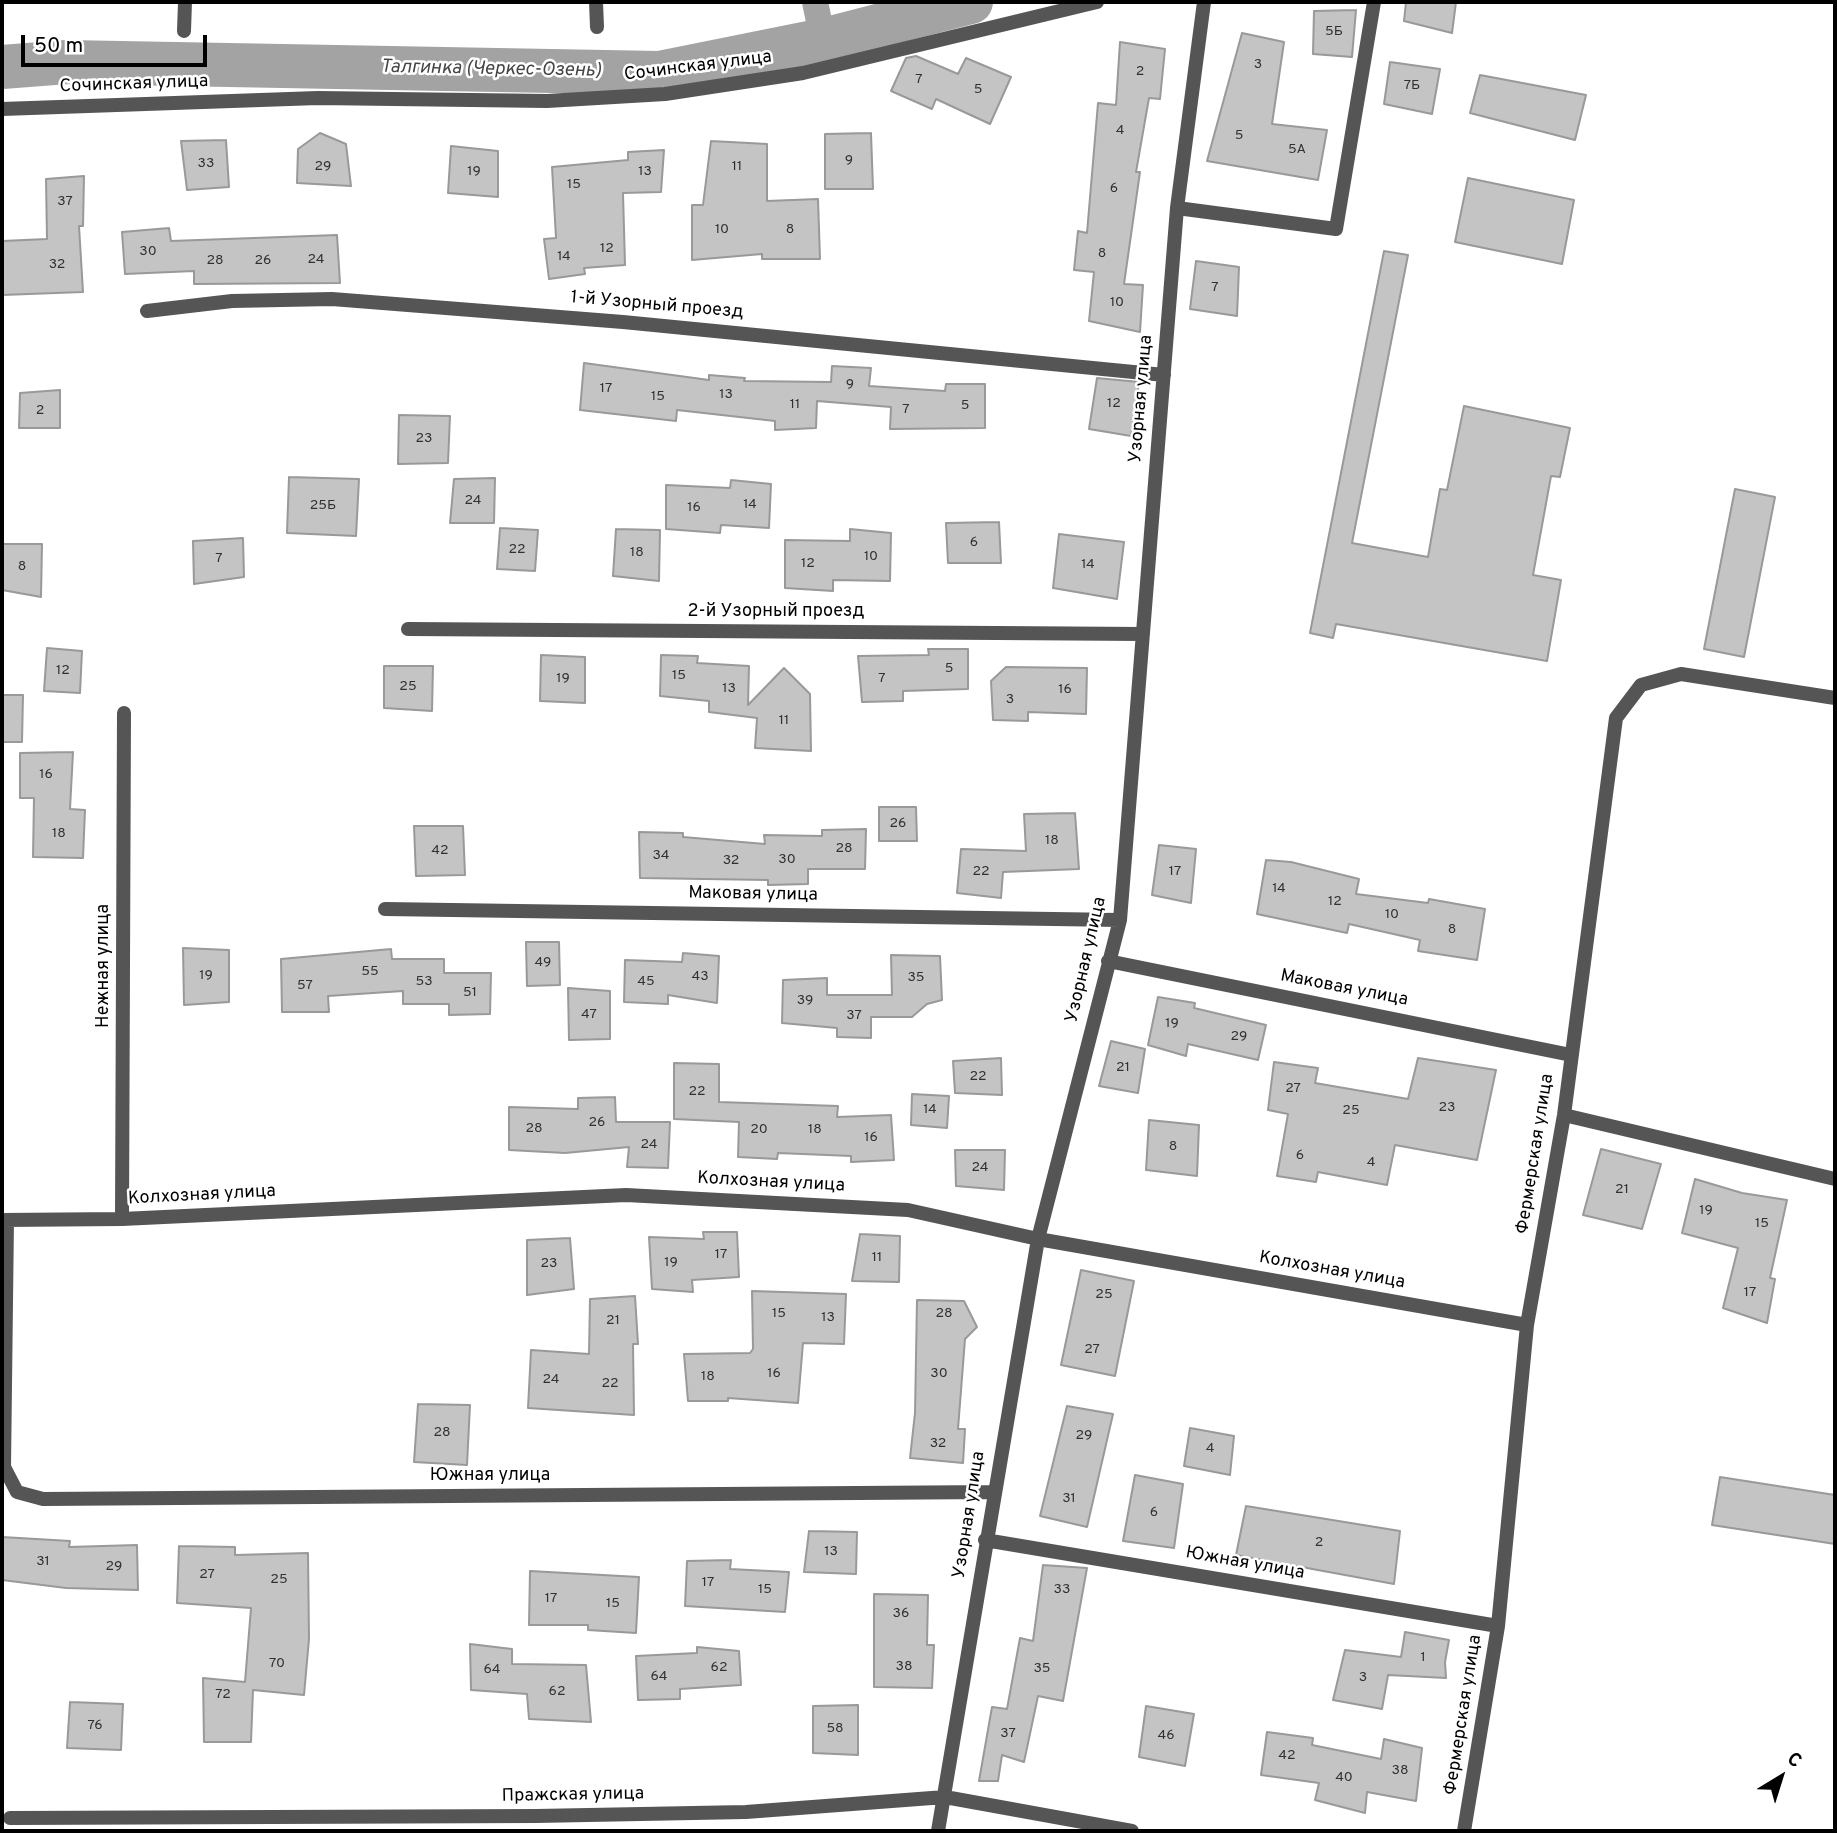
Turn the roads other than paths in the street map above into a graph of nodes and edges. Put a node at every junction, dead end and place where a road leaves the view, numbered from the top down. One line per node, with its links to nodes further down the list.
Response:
1 (185, 2): 7 (street)
2 (596, 2): 6 (street)
3 (1097, 2): 8 (street, Сочинская улица)
4 (1205, 2): 9 (street, Узорная улица)
5 (1374, 2): 9 (street)
6 (597, 27)
7 (184, 31)
8 (2, 109)
9 (1177, 208): 11 (street, Узорная улица)
10 (147, 311): 11 (street, 1-й Узорный проезд)
11 (1164, 375): 13 (street, Узорная улица)
12 (408, 629): 13 (street, 2-й Узорный проезд)
13 (1143, 634): 17 (street, Узорная улица)
14 (1835, 698): 19 (street, Фермерская улица)
15 (124, 713): 22 (street, Нежная улица)
16 (385, 908): 17 (street, Маковая улица)
17 (1120, 920): 18 (street, Узорная улица)
18 (1108, 961): 19 (street, Маковая улица); 24 (street, Узорная улица)
19 (1571, 1055): 20 (street, Фермерская улица)
20 (1564, 1115): 21 (street); 25 (street, Фермерская улица)
21 (1835, 1179)
22 (122, 1219): 23 (street, Колхозная улица); 24 (street, Колхозная улица)
23 (4, 1220): 26 (street, Южная улица)
24 (1038, 1239): 25 (street, Колхозная улица); 26 (street, Узорная улица)
25 (1527, 1325): 28 (street, Фермерская улица)
26 (993, 1492): 27 (street, Узорная улица)
27 (985, 1540): 28 (street, Южная улица); 29 (street, Узорная улица)
28 (1498, 1626): 33 (street, Фермерская улица)
29 (945, 1797): 30 (street, Пражская улица); 31 (street, Узорная улица); 32 (street, Пражская улица)
30 (10, 1818)
31 (938, 1831)
32 (1132, 1831)
33 (1464, 1831)

